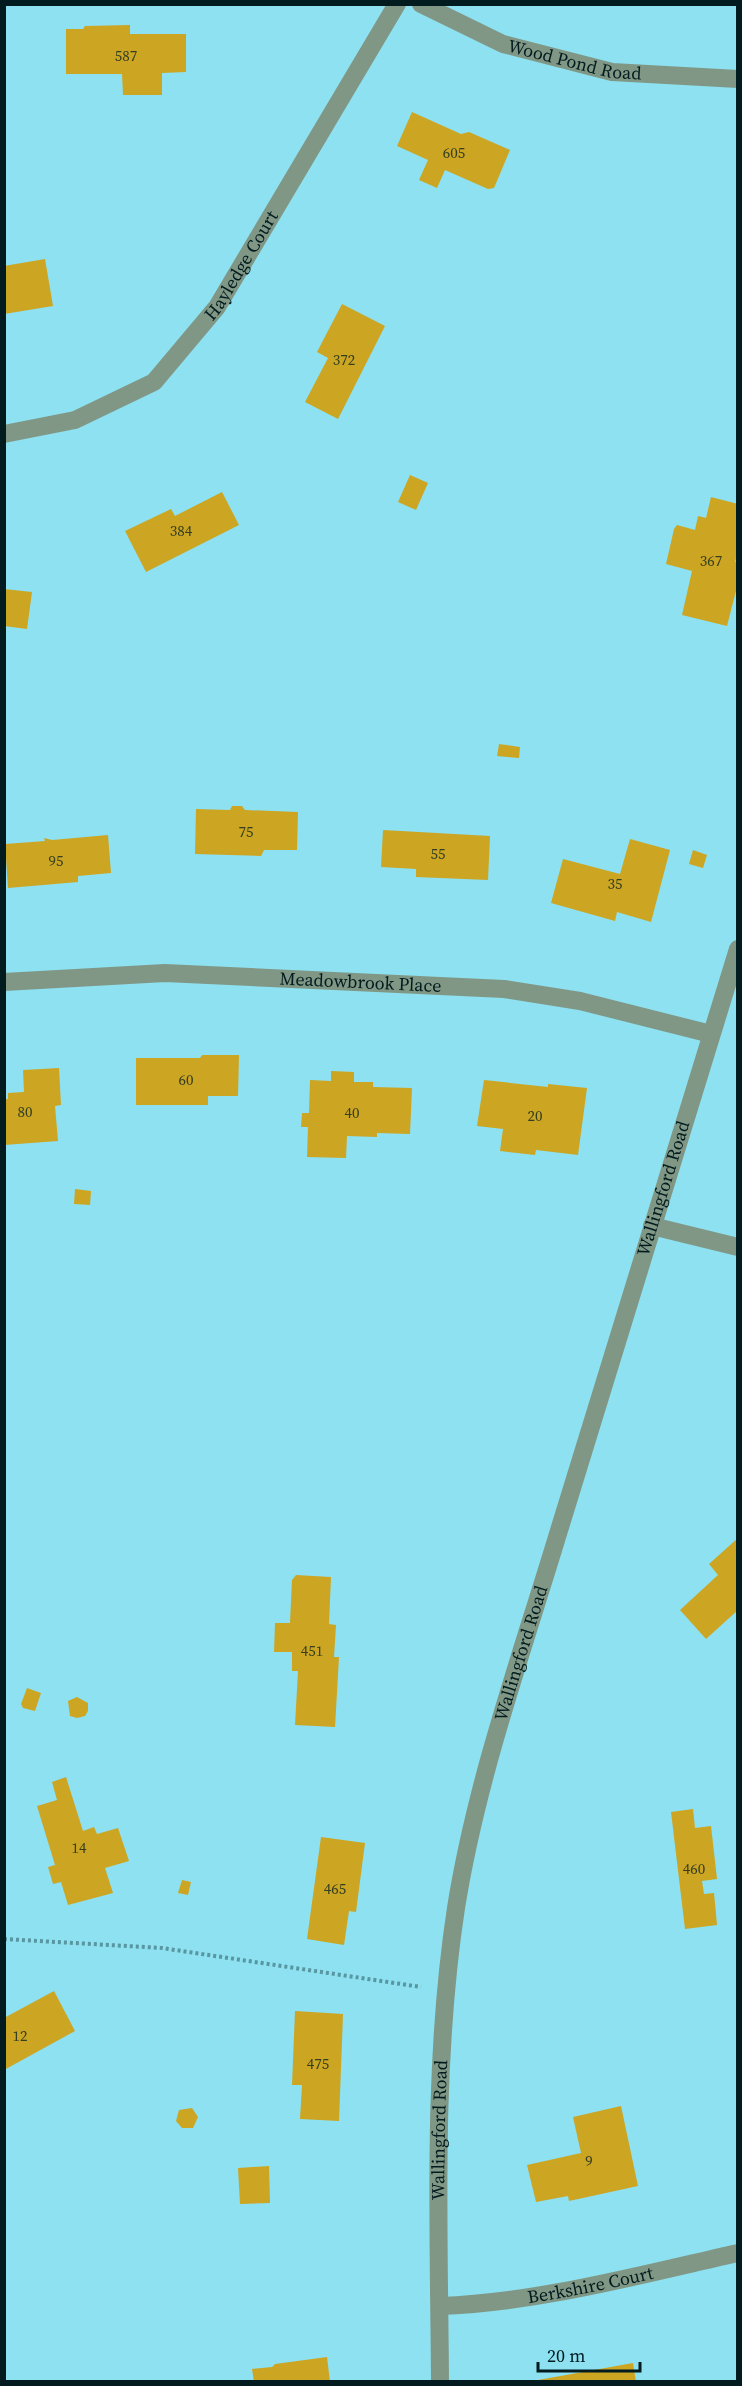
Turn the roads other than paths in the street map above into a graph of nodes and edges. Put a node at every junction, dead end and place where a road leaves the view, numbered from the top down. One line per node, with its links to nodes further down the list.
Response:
1 (397, 4): 4 (street, Hayledge Court)
2 (422, 4): 3 (street, Wood Pond Road)
3 (738, 79)
4 (4, 434)
5 (738, 949): 7 (street, Wallingford Road)
6 (4, 982): 7 (street, Meadowbrook Place)
7 (711, 1034): 8 (street, Wallingford Road)
8 (652, 1226): 9 (street); 11 (street, Wallingford Road)
9 (738, 1247)
10 (738, 2253): 11 (street, Berkshire Court)
11 (440, 2306): 12 (street, Wallingford Road)
12 (440, 2382)

